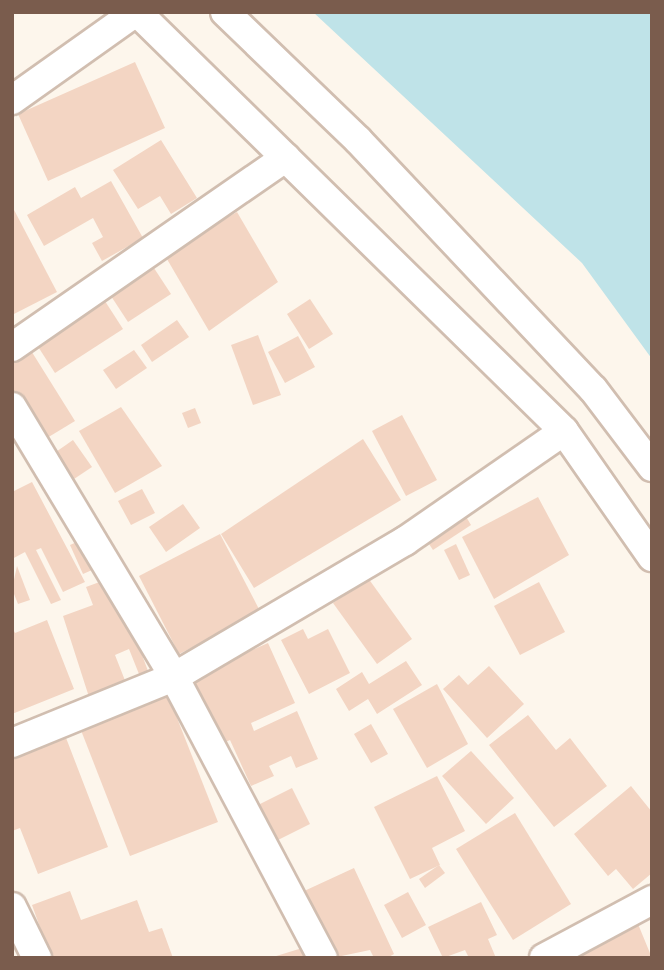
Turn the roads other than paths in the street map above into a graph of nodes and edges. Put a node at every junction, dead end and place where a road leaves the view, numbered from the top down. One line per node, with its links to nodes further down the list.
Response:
1 (136, 12): 3 (street); 4 (street)
2 (225, 12): 8 (street)
3 (13, 98)
4 (286, 157): 5 (street); 7 (street)
5 (12, 347)
6 (12, 407): 10 (street)
7 (564, 431): 9 (street); 10 (street)
8 (652, 467)
9 (652, 557)
10 (174, 677): 11 (street); 15 (street)
11 (12, 743)
12 (652, 900): 16 (street)
13 (12, 907): 14 (street)
14 (37, 958)
15 (323, 958)
16 (544, 958)

